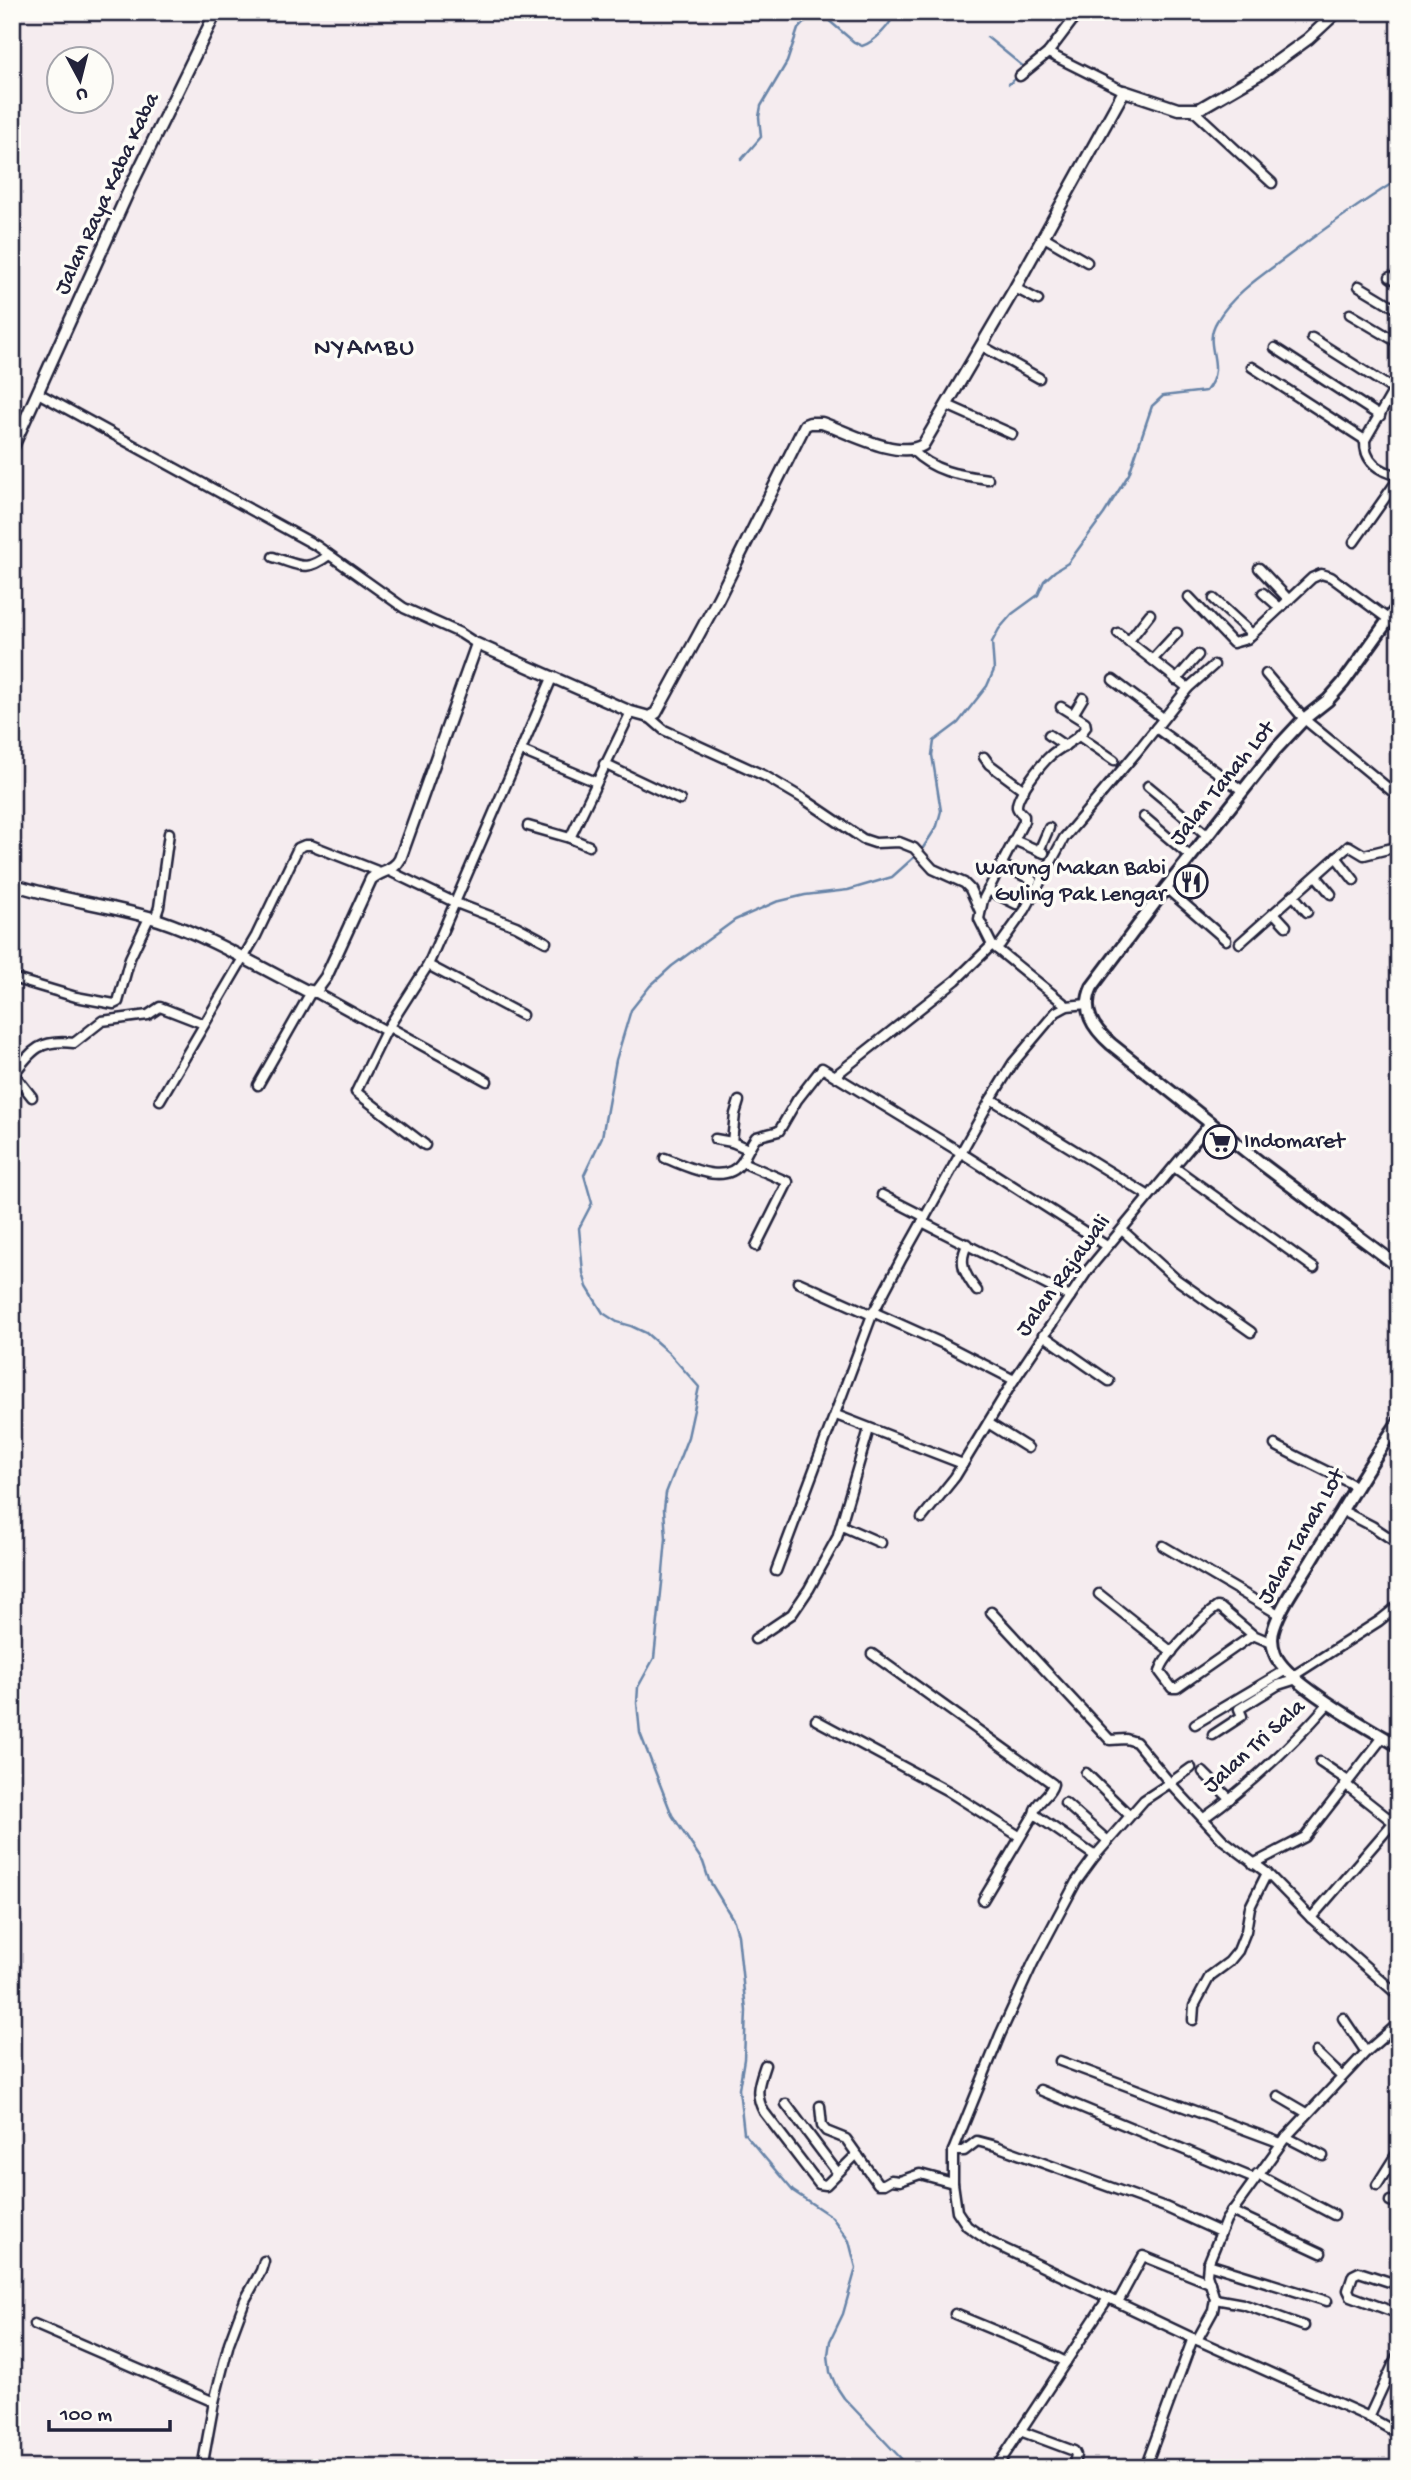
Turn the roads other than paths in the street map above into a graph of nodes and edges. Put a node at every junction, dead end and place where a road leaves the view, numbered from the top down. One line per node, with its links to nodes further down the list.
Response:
1 (216, 12): 26 (street, Jalan Raya Kaba Kaba)
2 (1079, 12): 4 (street)
3 (1337, 12): 7 (street)
4 (1050, 51): 5 (street); 6 (street)
5 (1020, 76)
6 (1129, 92): 7 (street); 9 (street)
7 (1194, 111): 8 (street)
8 (1272, 183)
9 (1044, 236): 10 (street); 14 (street)
10 (1087, 262)
11 (1390, 277): 12 (street)
12 (1399, 282)
13 (1359, 286): 16 (street)
14 (1016, 288): 15 (street); 20 (street)
15 (1038, 300)
16 (1399, 310)
17 (1350, 314): 19 (street)
18 (1312, 338): 25 (street)
19 (1399, 343)
20 (982, 346): 23 (street); 27 (street)
21 (1275, 348): 28 (street)
22 (1252, 367): 30 (street)
23 (1039, 378)
24 (1399, 381): 25 (street)
25 (1394, 390): 28 (street)
26 (37, 393): 31 (street, Jalan Raya Kaba Kaba); 36 (street)
27 (947, 405): 29 (street); 32 (street)
28 (1380, 416): 30 (street)
29 (1012, 434)
30 (1365, 440): 33 (street)
31 (12, 449)
32 (912, 450): 34 (street); 64 (street)
33 (1399, 477): 35 (street)
34 (988, 479)
35 (1354, 542)
36 (329, 555): 37 (street); 51 (street)
37 (273, 557)
38 (1259, 568): 42 (street)
39 (1263, 593): 44 (street)
40 (1189, 597): 49 (street)
41 (1214, 599): 49 (street)
42 (1289, 600): 44 (street); 46 (street)
43 (1399, 605): 46 (main road, Jalan Tanah Lot)
44 (1280, 608): 49 (street)
45 (1150, 614): 50 (street)
46 (1388, 620): 66 (main road, Jalan Tanah Lot)
47 (1177, 632): 53 (street)
48 (1118, 633): 50 (street)
49 (1252, 634)
50 (1128, 642): 53 (street)
51 (477, 644): 56 (street); 93 (street)
52 (1198, 655): 58 (street)
53 (1153, 659): 58 (street)
54 (1214, 666): 59 (street)
55 (1266, 674): 66 (street)
56 (552, 678): 62 (street); 71 (street)
57 (1113, 680): 65 (street)
58 (1176, 680): 59 (street)
59 (1188, 688): 65 (street)
60 (1083, 698): 63 (street)
61 (1061, 707): 63 (street)
62 (631, 712): 64 (street); 74 (street)
63 (1074, 713): 69 (street)
64 (649, 717): 104 (street)
65 (1163, 718): 67 (street)
66 (1304, 719): 78 (main road, Jalan Tanah Lot); 79 (street)
67 (1156, 728): 78 (street); 112 (street)
68 (1049, 735): 70 (street)
69 (1079, 736): 70 (street); 73 (street)
70 (1065, 746): 77 (street)
71 (522, 751): 75 (street); 102 (street)
72 (984, 757): 77 (street)
73 (1114, 760)
74 (604, 764): 75 (street); 80 (street)
75 (596, 782): 86 (street)
76 (1148, 786): 85 (street)
77 (1024, 790): 87 (street)
78 (1243, 791): 85 (main road, Jalan Tanah Lot)
79 (1399, 797)
80 (680, 800)
81 (1144, 817): 90 (street)
82 (528, 826): 86 (street)
83 (1049, 828): 87 (street)
84 (169, 833): 107 (street)
85 (1208, 836): 90 (main road, Jalan Tanah Lot)
86 (570, 838): 89 (street)
87 (1014, 840): 92 (street)
88 (1399, 843): 91 (street)
89 (589, 846)
90 (1191, 857): 98 (main road, Jalan Tanah Lot)
91 (1336, 857): 94 (street); 96 (street)
92 (1002, 865): 95 (street); 99 (street)
93 (383, 871): 102 (street); 113 (street); 116 (street)
94 (1315, 876): 100 (street); 101 (street)
95 (1032, 880)
96 (1354, 880)
97 (12, 884): 107 (street)
98 (1166, 888): 109 (street); 117 (main road, Jalan Tanah Lot)
99 (988, 890): 103 (street); 104 (street)
100 (1331, 894)
101 (1293, 895): 105 (street); 106 (street)
102 (456, 903): 110 (street); 114 (street)
103 (1016, 904)
104 (980, 911): 112 (street)
105 (1307, 912)
106 (1274, 913): 108 (street); 111 (street)
107 (152, 919): 113 (street); 115 (street)
108 (1286, 926)
109 (1226, 940)
110 (547, 942)
111 (1240, 943)
112 (995, 947): 118 (street); 123 (street)
113 (243, 958): 116 (street); 120 (street)
114 (428, 965): 119 (street); 121 (street)
115 (12, 978)
116 (313, 992): 121 (street); 125 (street)
117 (1087, 1004): 118 (street); 130 (main road)
118 (1068, 1006): 127 (street)
119 (522, 1015)
120 (204, 1024): 122 (street); 128 (street)
121 (388, 1029): 124 (street); 133 (street)
122 (13, 1075): 126 (street)
123 (836, 1075): 134 (street); 135 (street)
124 (487, 1081)
125 (258, 1085)
126 (32, 1097)
127 (991, 1099): 135 (street); 140 (street)
128 (160, 1100)
129 (739, 1101): 132 (street)
130 (1211, 1122): 138 (street, Jalan Rajawali); 146 (main road)
131 (715, 1139): 132 (street)
132 (732, 1142): 134 (street)
133 (425, 1145)
134 (748, 1149): 137 (street)
135 (960, 1152): 141 (street); 145 (street)
136 (665, 1158): 137 (street)
137 (742, 1162): 144 (street)
138 (1174, 1167): 140 (street, Jalan Rajawali); 147 (street)
139 (882, 1195): 141 (street)
140 (1149, 1196): 142 (street, Jalan Rajawali)
141 (924, 1219): 143 (street); 151 (street)
142 (1122, 1230): 145 (street, Jalan Rajawali); 152 (street)
143 (968, 1244): 149 (street); 150 (street)
144 (756, 1246)
145 (1107, 1246): 150 (street, Jalan Rajawali)
146 (1399, 1267)
147 (1314, 1268)
148 (797, 1282): 151 (street)
149 (977, 1291)
150 (1070, 1297): 153 (street, Jalan Rajawali)
151 (873, 1313): 154 (street); 156 (street)
152 (1251, 1332)
153 (1043, 1335): 154 (street, Jalan Rajawali); 155 (street)
154 (1014, 1380): 157 (street, Jalan Rajawali)
155 (1110, 1381)
156 (836, 1415): 159 (street); 170 (street)
157 (988, 1423): 161 (street); 162 (street, Jalan Rajawali)
158 (1397, 1427): 163 (main road, Jalan Tanah Lot)
159 (869, 1429): 162 (street); 166 (street)
160 (1275, 1445): 163 (street)
161 (1028, 1448)
162 (963, 1464): 165 (street, Jalan Rajawali)
163 (1355, 1486): 164 (main road, Jalan Tanah Lot)
164 (1341, 1510): 168 (street); 174 (main road, Jalan Tanah Lot)
165 (922, 1518)
166 (842, 1526): 167 (street); 176 (street)
167 (881, 1543)
168 (1399, 1544)
169 (1163, 1546): 174 (street)
170 (776, 1571)
171 (1099, 1594): 178 (street)
172 (1399, 1605): 180 (street)
173 (991, 1612): 192 (street)
174 (1280, 1615): 177 (main road, Jalan Tanah Lot)
175 (1253, 1636): 177 (street); 178 (street); 178 (street)
176 (755, 1639)
177 (1272, 1643): 180 (main road, Jalan Tanah Lot)
178 (1172, 1652)
179 (872, 1654): 195 (street)
180 (1292, 1675): 181 (main road, Jalan Tanah Lot); 183 (street); 184 (street)
181 (1329, 1703): 185 (main road, Jalan Tanah Lot); 193 (street, Jalan Tri Sala)
182 (816, 1720): 199 (street)
183 (1195, 1724)
184 (1213, 1735)
185 (1382, 1737): 186 (main road, Jalan Tanah Lot); 191 (street)
186 (1399, 1746)
187 (1320, 1762): 191 (street)
188 (1191, 1768): 192 (street)
189 (1203, 1772): 193 (street)
190 (1086, 1773): 196 (street)
191 (1346, 1782): 198 (street); 202 (street)
192 (1170, 1783): 196 (street); 197 (street)
193 (1230, 1799): 197 (street, Jalan Tri Sala)
194 (1065, 1803): 200 (street)
195 (1034, 1814): 199 (street); 201 (street)
196 (1129, 1815): 200 (street)
197 (1204, 1818): 202 (street)
198 (1396, 1819): 205 (street)
199 (1019, 1836): 204 (street)
200 (1108, 1842): 201 (street)
201 (1096, 1856): 222 (street)
202 (1253, 1864): 203 (street)
203 (1268, 1873): 205 (street); 208 (street)
204 (983, 1900)
205 (1311, 1918): 206 (street)
206 (1399, 1996)
207 (1343, 2018): 211 (street)
208 (1193, 2020)
209 (1399, 2023): 211 (street)
210 (1316, 2052): 214 (street)
211 (1366, 2052): 214 (street)
212 (1060, 2061): 220 (street)
213 (765, 2065): 225 (street)
214 (1342, 2077): 219 (street)
215 (1040, 2090): 226 (street)
216 (1278, 2096): 219 (street)
217 (786, 2104): 225 (street)
218 (820, 2106): 223 (street)
219 (1307, 2113): 220 (street)
220 (1283, 2140): 224 (street); 226 (street)
221 (1399, 2150): 228 (street)
222 (953, 2151): 227 (street); 231 (street)
223 (858, 2156): 225 (street); 227 (street)
224 (1323, 2156)
225 (837, 2172)
226 (1256, 2177): 229 (street); 230 (street)
227 (953, 2183): 237 (street)
228 (1377, 2185)
229 (1231, 2211): 231 (street); 232 (street)
230 (1334, 2215)
231 (1220, 2232): 234 (street)
232 (1321, 2253)
233 (264, 2261): 248 (street)
234 (1208, 2264): 235 (street); 239 (street)
235 (1210, 2283): 238 (street); 240 (street)
236 (1399, 2285): 242 (street)
237 (1108, 2298): 240 (street); 247 (street)
238 (1215, 2299): 244 (street); 245 (street)
239 (1327, 2301)
240 (1118, 2302): 245 (street)
241 (955, 2314): 247 (street)
242 (1399, 2314)
243 (34, 2324): 248 (street)
244 (1304, 2326)
245 (1195, 2339): 249 (street); 255 (street)
246 (1399, 2352): 249 (street)
247 (1066, 2362): 250 (street)
248 (214, 2402): 252 (street)
249 (1369, 2417): 251 (street)
250 (1020, 2431): 253 (street); 254 (street)
251 (1399, 2434)
252 (202, 2468)
253 (996, 2468)
254 (1073, 2468)
255 (1145, 2468)

